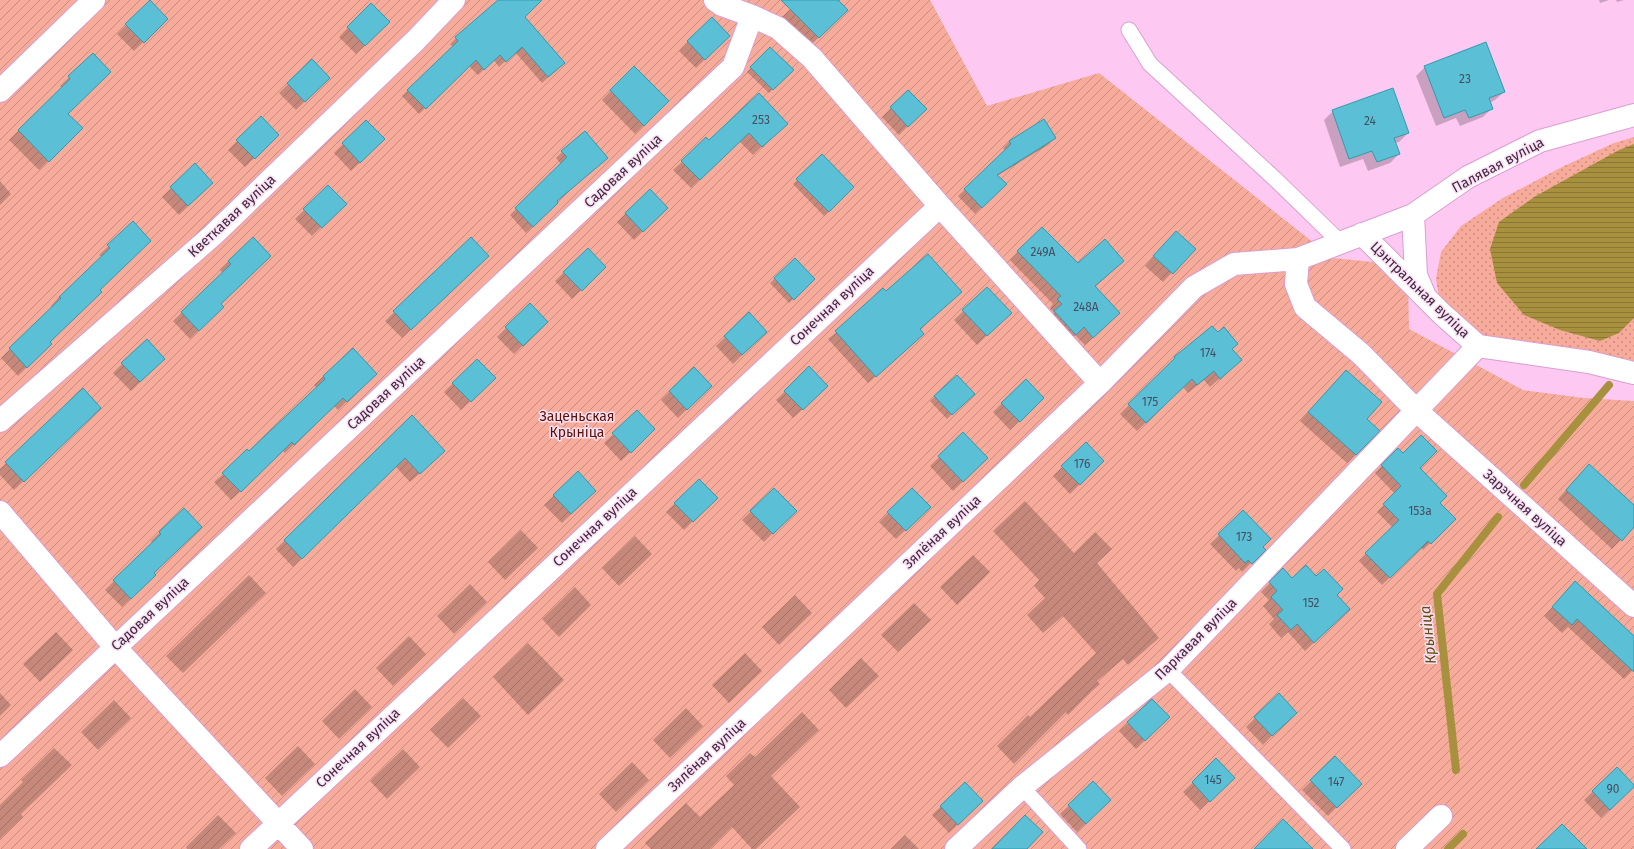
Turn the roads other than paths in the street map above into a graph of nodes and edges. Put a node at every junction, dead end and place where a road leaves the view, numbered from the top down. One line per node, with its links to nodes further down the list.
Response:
1 (94, 0): 6 (street)
2 (454, 0): 18 (street, Кветкавая вуліца)
3 (715, 0): 4 (street)
4 (752, 16): 8 (street); 21 (street, Садовая вуліца)
5 (1129, 30): 11 (lane)
6 (0, 91)
7 (1634, 115): 9 (street, Палявая вуліца)
8 (940, 206): 16 (street); 26 (street, Сонечная вуліца)
9 (1413, 215): 10 (street, Палявая вуліца); 13 (street)
10 (1362, 234): 11 (street, Зялёная вуліца); 13 (street, Цэнтральная вуліца)
11 (1340, 242): 12 (street, Зялёная вуліца)
12 (1298, 259): 16 (street, Зялёная вуліца); 17 (street)
13 (1424, 295): 14 (street, Цэнтральная вуліца)
14 (1478, 346): 15 (street, Цэнтральная вуліца); 17 (street, Цэнтральная вуліца)
15 (1634, 373)
16 (1100, 383): 29 (street, Зялёная вуліца)
17 (1417, 411): 20 (street, Зарэчная вуліца); 22 (street, Паркавая вуліца)
18 (0, 421)
19 (0, 512): 21 (street)
20 (1634, 606)
21 (116, 647): 23 (street, Садовая вуліца); 26 (street)
22 (1168, 670): 24 (street, Паркавая вуліца); 32 (lane)
23 (0, 756)
24 (1022, 787): 30 (street, Паркавая вуліца); 31 (lane)
25 (1441, 816): 33 (street)
26 (278, 823): 27 (street, Сонечная вуліца); 28 (street)
27 (251, 849)
28 (302, 849)
29 (607, 849)
30 (956, 849)
31 (1079, 849)
32 (1343, 849)
33 (1407, 849)

